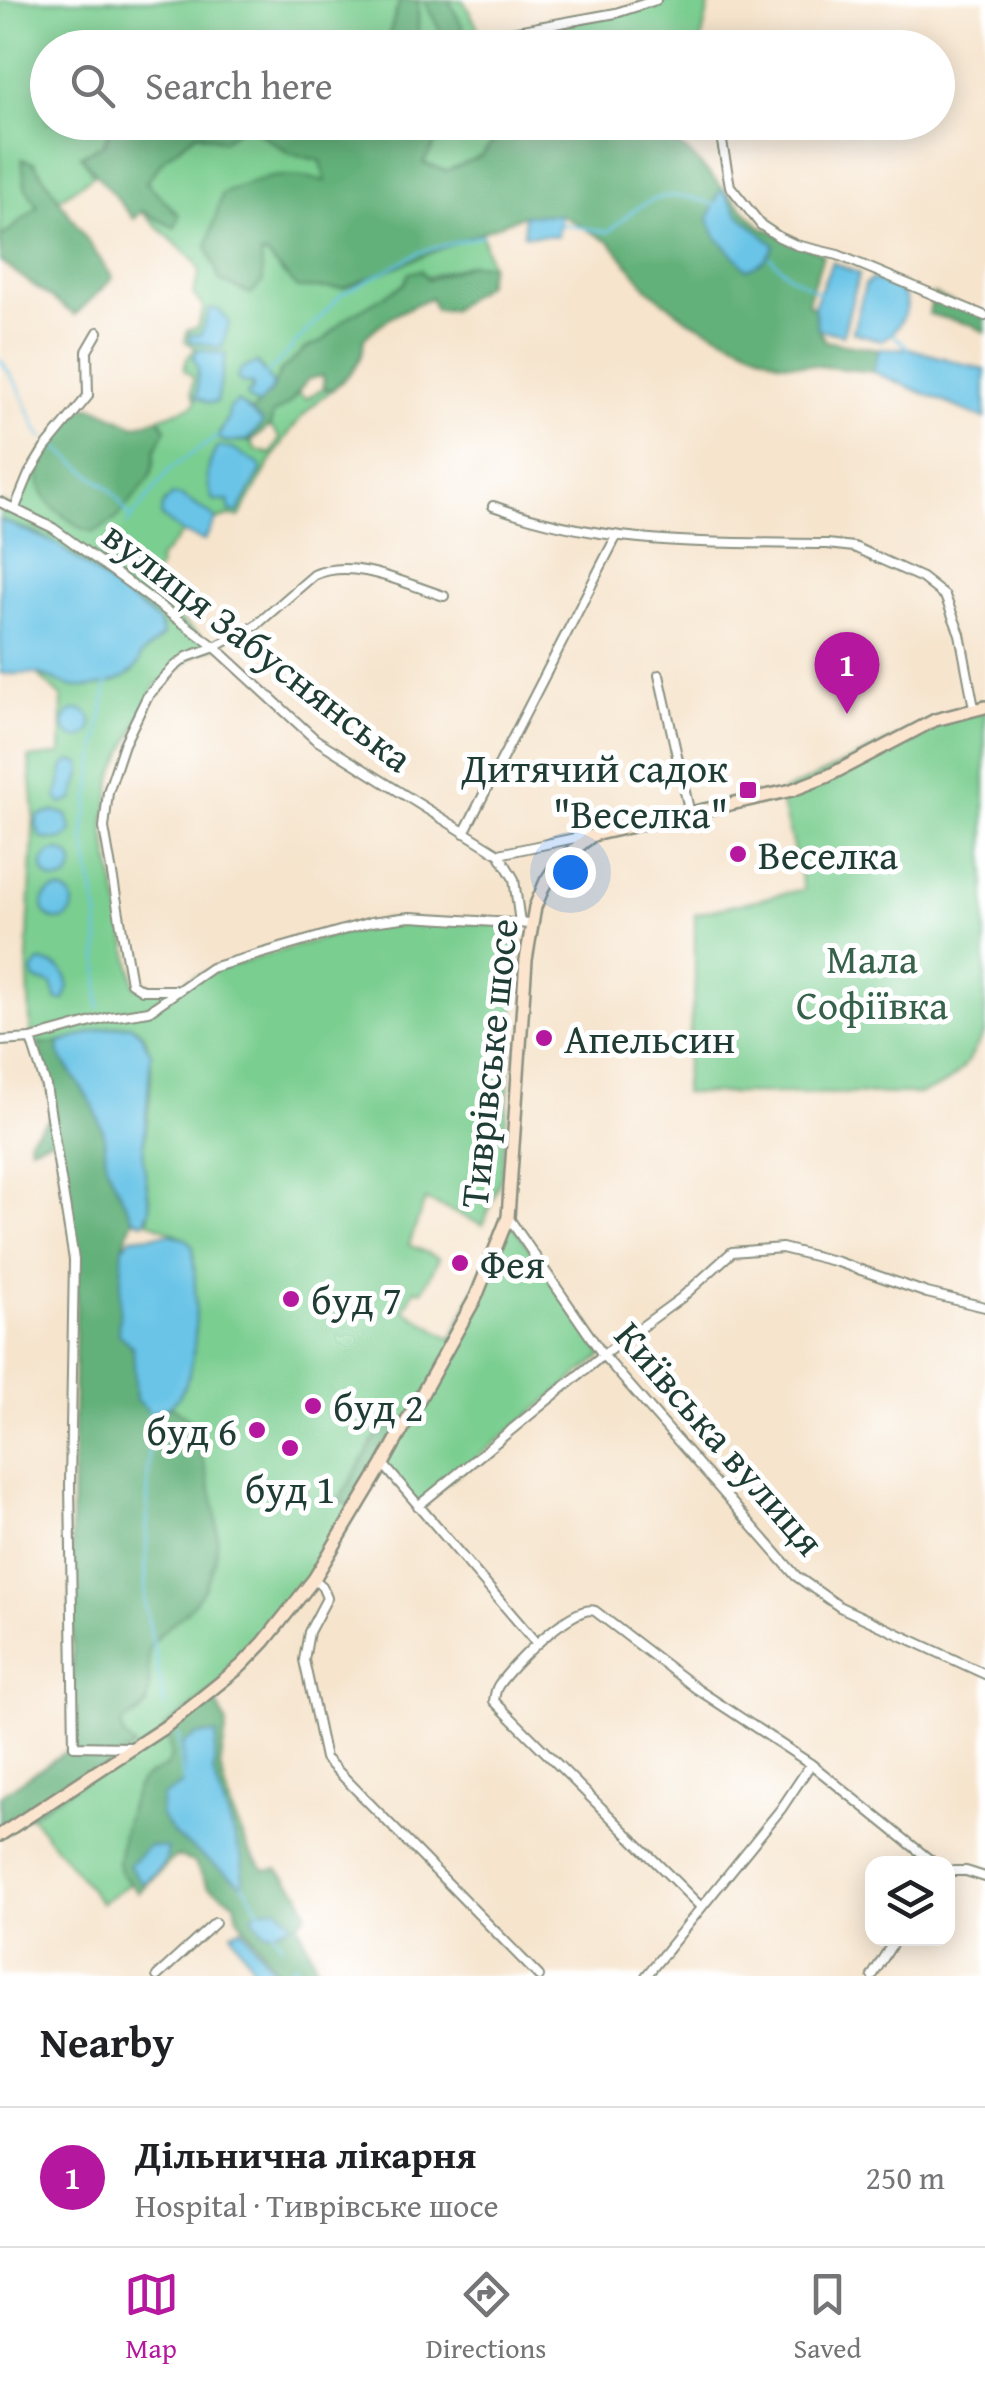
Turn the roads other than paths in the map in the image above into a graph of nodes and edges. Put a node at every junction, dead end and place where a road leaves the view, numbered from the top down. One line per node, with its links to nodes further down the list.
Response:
1 (656, 0): 2 (street)
2 (522, 30)
3 (722, 140): 4 (street)
4 (985, 316)
5 (98, 332): 8 (street)
6 (0, 502): 8 (street, вулиця Забуснянська)
7 (493, 506): 9 (street)
8 (15, 508): 11 (street, вулиця Забуснянська)
9 (616, 537): 13 (street); 15 (street)
10 (444, 596): 11 (street)
11 (216, 647): 15 (street, вулиця Забуснянська); 19 (street)
12 (659, 675): 14 (street)
13 (979, 708): 14 (main road, Тиврівське шосе)
14 (690, 814): 16 (main road, Тиврівське шосе)
15 (464, 833): 17 (street, вулиця Забуснянська)
16 (592, 835): 17 (street); 18 (main road, Тиврівське шосе)
17 (499, 854): 18 (street)
18 (525, 923): 19 (street); 22 (main road, Тиврівське шосе)
19 (174, 990): 20 (street)
20 (31, 1039): 21 (street); 30 (street)
21 (0, 1041)
22 (508, 1218): 24 (street, Київська вулиця); 25 (main road, Тиврівське шосе)
23 (985, 1307): 24 (street)
24 (604, 1355): 26 (street); 29 (street, Київська вулиця)
25 (383, 1464): 26 (street); 27 (main road, Тиврівське шосе)
26 (418, 1506): 28 (street)
27 (314, 1578): 30 (main road, Тиврівське шосе); 40 (street)
28 (537, 1644): 31 (street); 36 (street)
29 (985, 1674)
30 (134, 1748): 32 (main road, Тиврівське шосе)
31 (811, 1764): 33 (street); 36 (street)
32 (0, 1834)
33 (924, 1856)
34 (955, 1871): 35 (street)
35 (985, 1877)
36 (700, 1906): 41 (street)
37 (214, 1923): 39 (street)
38 (891, 1946): 42 (street)
39 (157, 1976)
40 (539, 1976)
41 (646, 1976)
42 (872, 1976)

